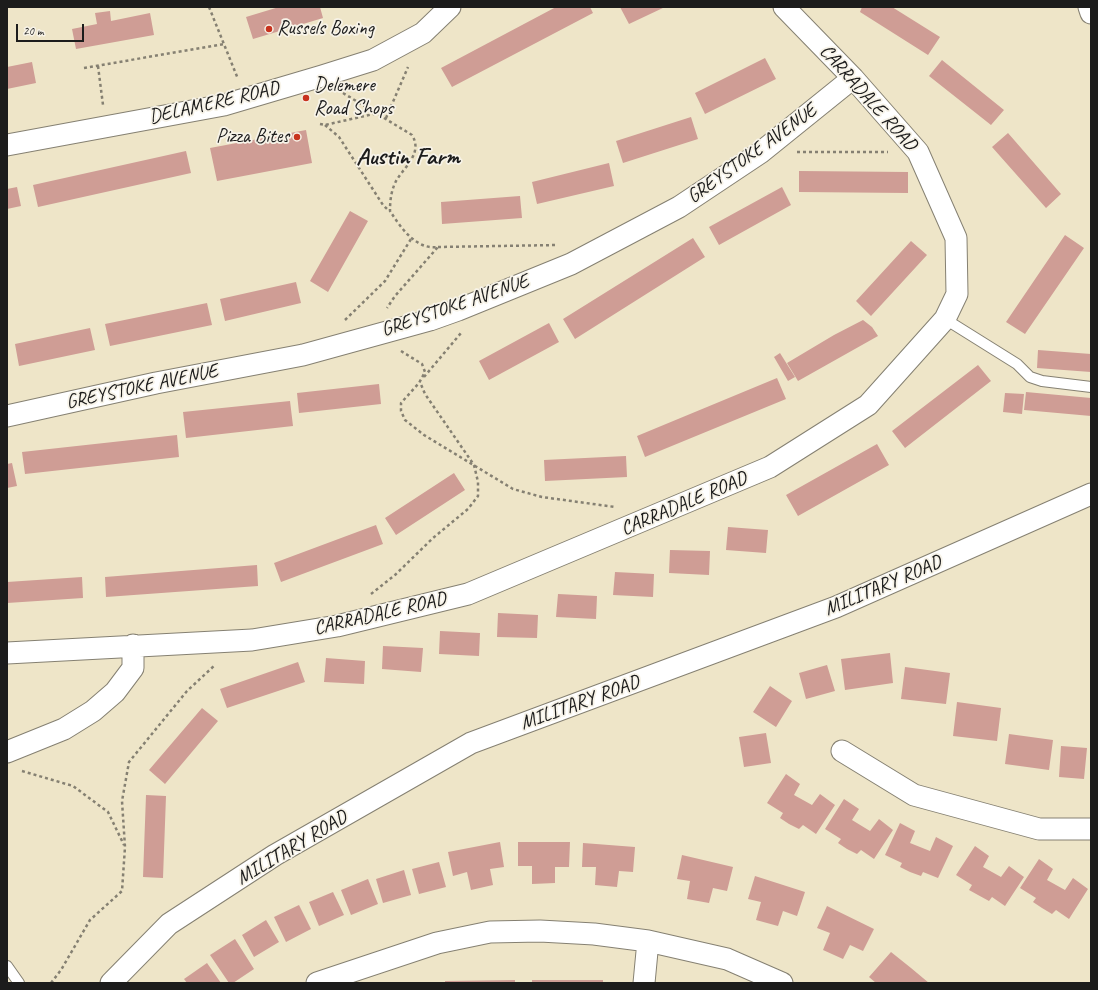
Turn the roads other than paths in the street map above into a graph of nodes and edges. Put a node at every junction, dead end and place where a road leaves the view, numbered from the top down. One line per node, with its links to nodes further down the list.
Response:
1 (450, 7): 6 (street, DELAMERE ROAD)
2 (784, 7): 5 (street, CARRADALE ROAD)
3 (1089, 7): 4 (street)
4 (1091, 13)
5 (853, 78): 7 (street, CARRADALE ROAD); 9 (street, GREYSTOKE AVENUE)
6 (7, 145)
7 (945, 319): 8 (lane); 11 (street, CARRADALE ROAD)
8 (1091, 387)
9 (7, 416)
10 (1091, 494): 19 (street, MILITARY ROAD)
11 (133, 645): 12 (street, CARRADALE ROAD); 14 (street)
12 (7, 653)
13 (842, 751): 15 (street)
14 (11, 761)
15 (1091, 829)
16 (648, 940): 20 (street); 21 (street); 22 (street)
17 (7, 966): 18 (lane)
18 (19, 983)
19 (111, 983)
20 (316, 983)
21 (644, 983)
22 (782, 983)

